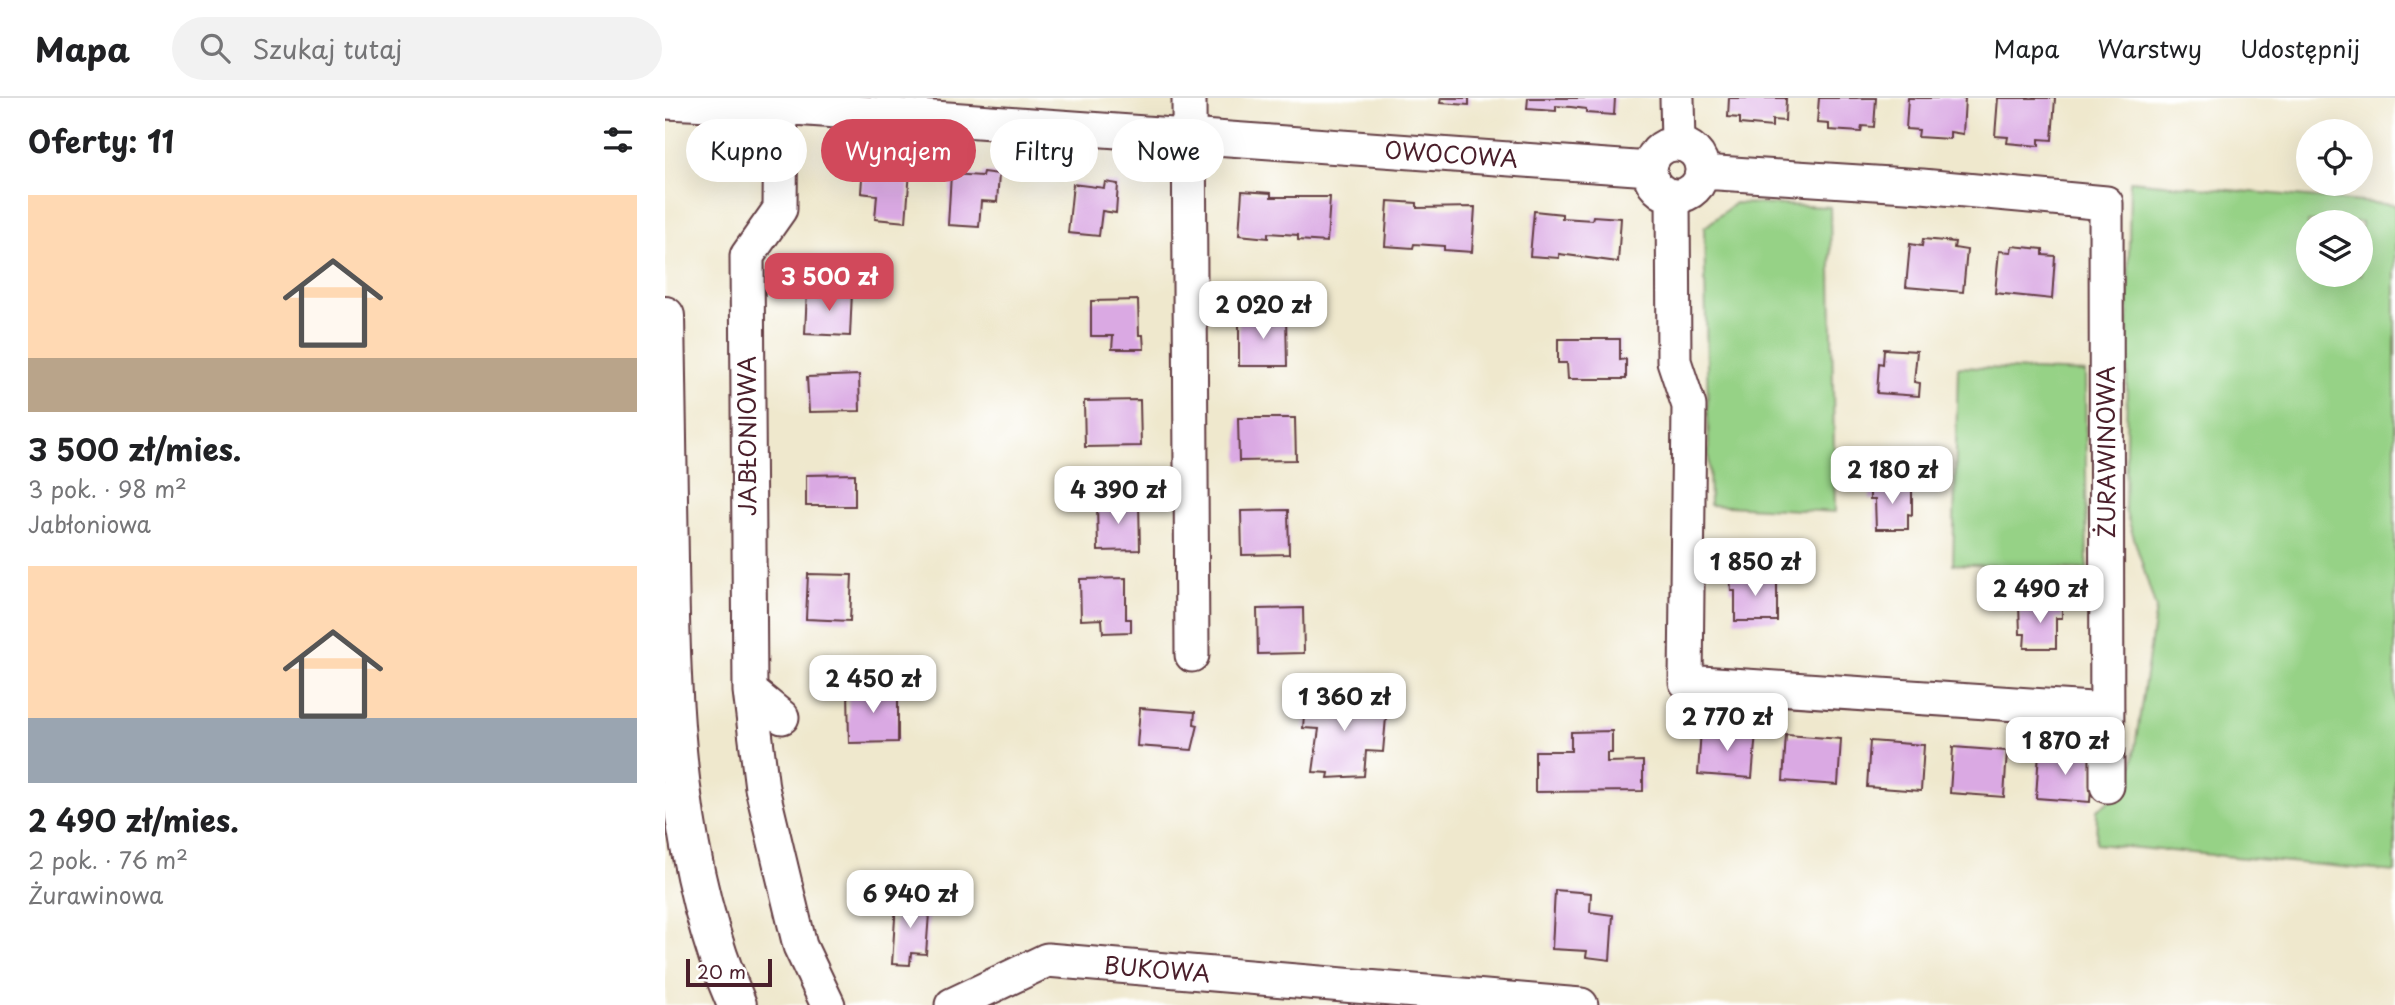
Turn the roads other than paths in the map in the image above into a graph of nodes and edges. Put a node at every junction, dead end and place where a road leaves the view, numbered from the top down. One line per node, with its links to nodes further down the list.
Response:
1 (1189, 98): 5 (street)
2 (1677, 98): 8 (street)
3 (665, 102): 4 (street, OWOCOWA)
4 (781, 103): 6 (street, OWOCOWA); 15 (street, JABŁONIOWA)
5 (1189, 119)
6 (1112, 131)
7 (1224, 139): 9 (street, OWOCOWA)
8 (1678, 144): 9 (street); 10 (street)
9 (1650, 169): 12 (street)
10 (1702, 172): 12 (street); 16 (street, ŻURAWINOWA)
11 (1189, 182): 14 (street)
12 (1673, 196): 16 (street)
13 (665, 316): 20 (main road)
14 (1192, 655)
15 (750, 691): 17 (street); 21 (street, JABŁONIOWA)
16 (2107, 710): 18 (street, ŻURAWINOWA)
17 (782, 717)
18 (2107, 786)
19 (1351, 996): 22 (street, BUKOWA); 23 (street, BUKOWA)
20 (737, 1005)
21 (828, 1005)
22 (952, 1005)
23 (1581, 1005)

